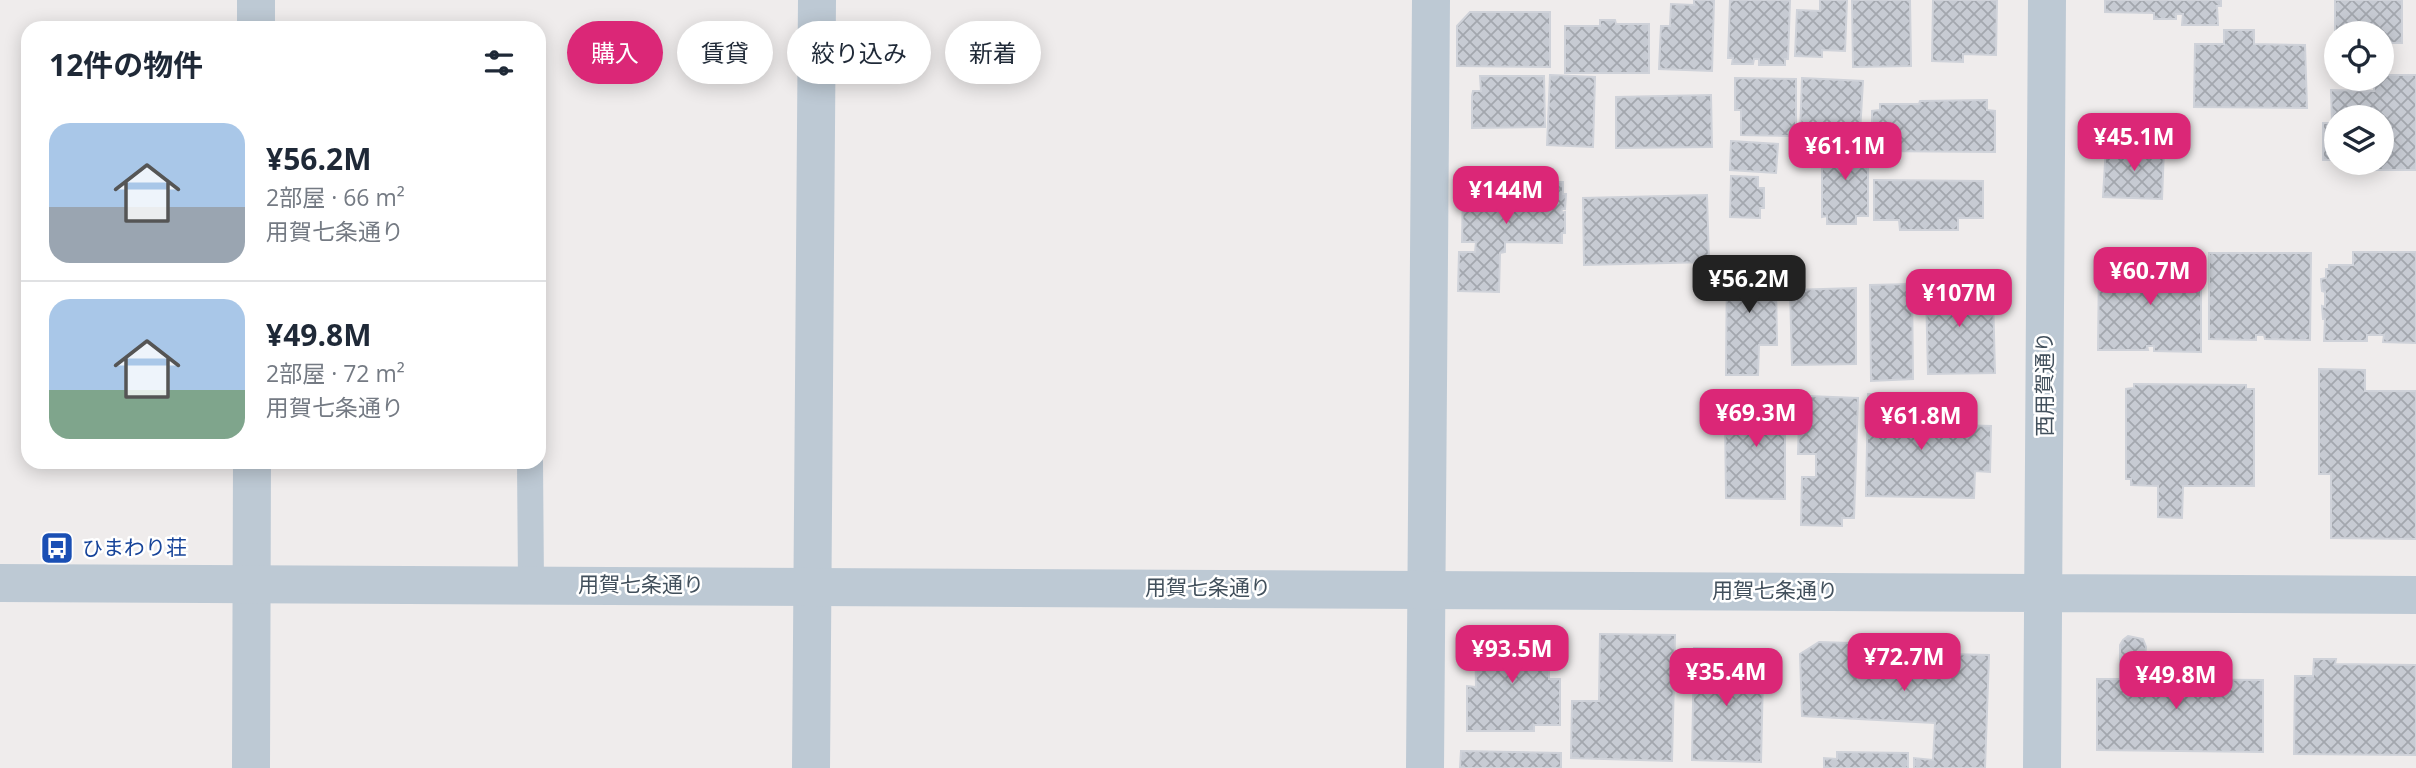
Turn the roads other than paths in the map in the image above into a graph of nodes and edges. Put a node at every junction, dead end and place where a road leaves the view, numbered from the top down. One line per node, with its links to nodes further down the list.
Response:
1 (256, 0): 5 (street)
2 (817, 0): 11 (street)
3 (1431, 0): 12 (street)
4 (2047, 0): 13 (street, 西用賀通り)
5 (256, 21)
6 (252, 469): 9 (street)
7 (530, 469): 10 (lane)
8 (0, 583): 9 (street, 用賀七条通り)
9 (251, 583): 10 (street, 用賀七条通り); 15 (street)
10 (531, 584): 11 (street, 用賀七条通り)
11 (812, 586): 12 (street, 用賀七条通り); 16 (street)
12 (1427, 589): 13 (street, 用賀七条通り); 17 (street)
13 (2044, 593): 14 (street, 用賀七条通り); 18 (street, 西用賀通り)
14 (2416, 595)
15 (251, 768)
16 (811, 768)
17 (1425, 768)
18 (2042, 768)

